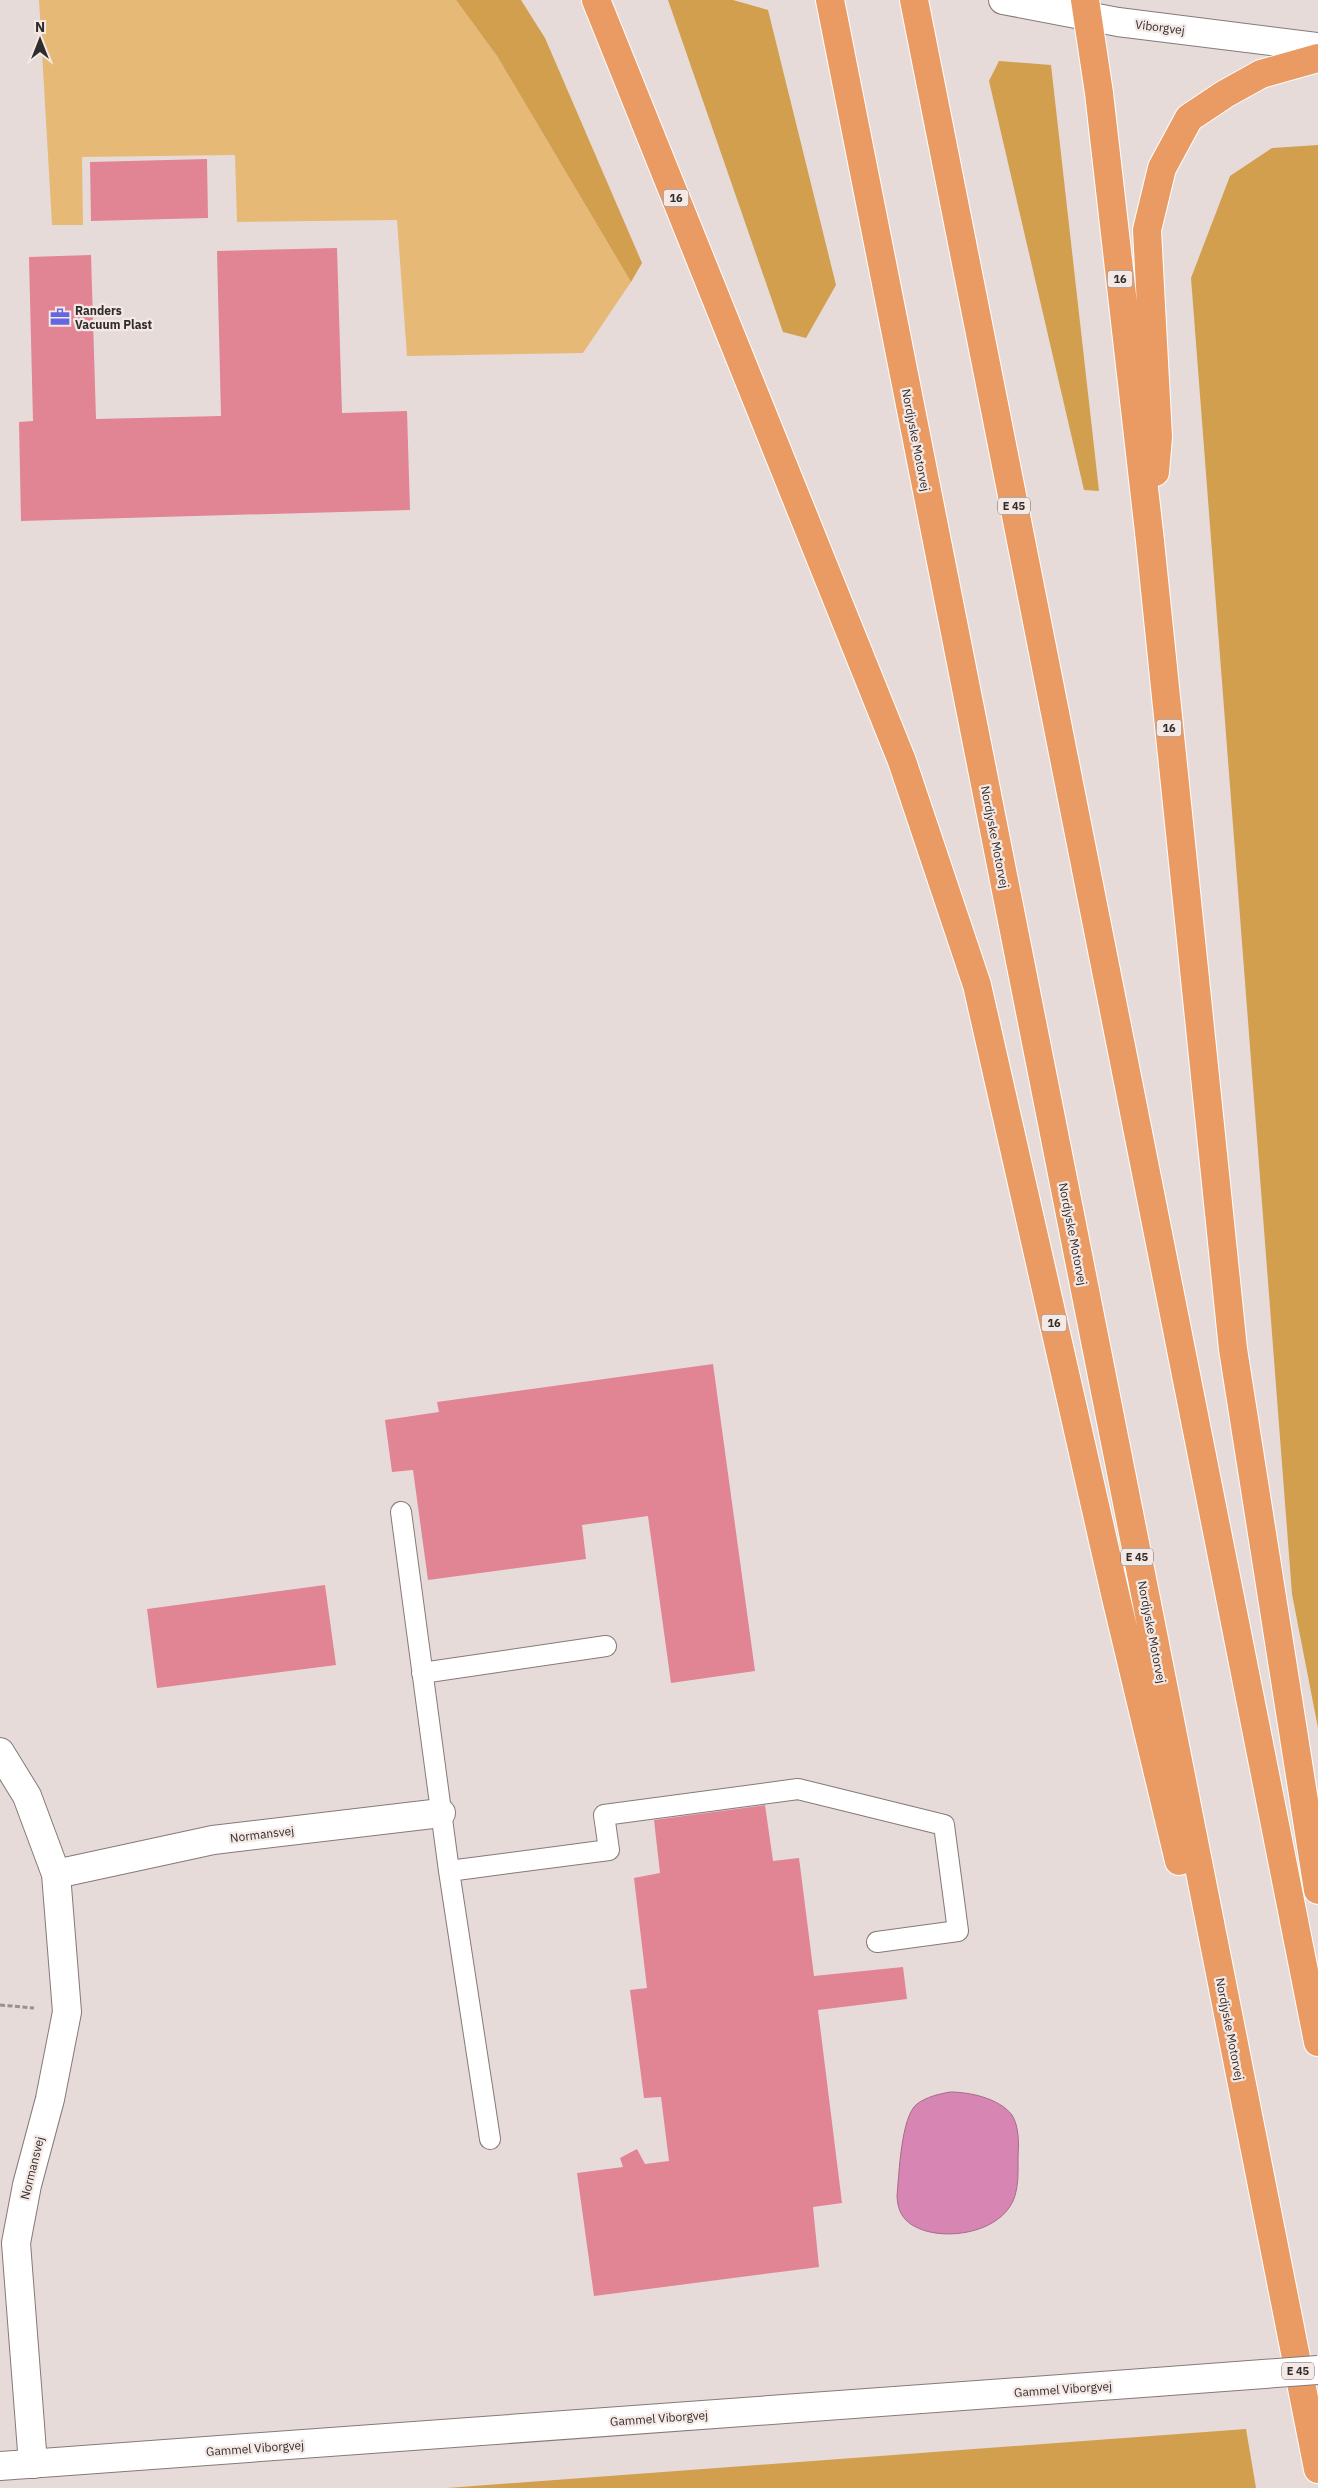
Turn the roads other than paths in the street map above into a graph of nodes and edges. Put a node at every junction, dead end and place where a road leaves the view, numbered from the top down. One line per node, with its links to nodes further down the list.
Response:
1 (596, 0): 20 (highway, 16)
2 (830, 0): 20 (highway, Nordjyske Motorvej / E 45)
3 (914, 0): 18 (highway, E 45)
4 (1003, 0): 5 (street, Viborgvej)
5 (1086, 9): 6 (street, Viborgvej); 8 (highway, 16)
6 (1318, 47)
7 (1318, 58): 8 (highway)
8 (1150, 541): 16 (highway, 16)
9 (401, 1512): 11 (lane)
10 (606, 1646): 11 (lane)
11 (422, 1673): 13 (lane)
12 (0, 1752): 15 (street, Normansvej)
13 (441, 1813): 14 (lane); 15 (street, Normansvej)
14 (449, 1872): 17 (lane); 19 (lane)
15 (56, 1874): 22 (street, Normansvej)
16 (1318, 1890)
17 (877, 1942)
18 (1318, 2042)
19 (490, 2139)
20 (1279, 2273): 24 (highway, Nordjyske Motorvej / E 45)
21 (1318, 2370): 22 (street, Gammel Viborgvej, bridge)
22 (33, 2464): 23 (street, Gammel Viborgvej)
23 (0, 2466)
24 (1318, 2469)

